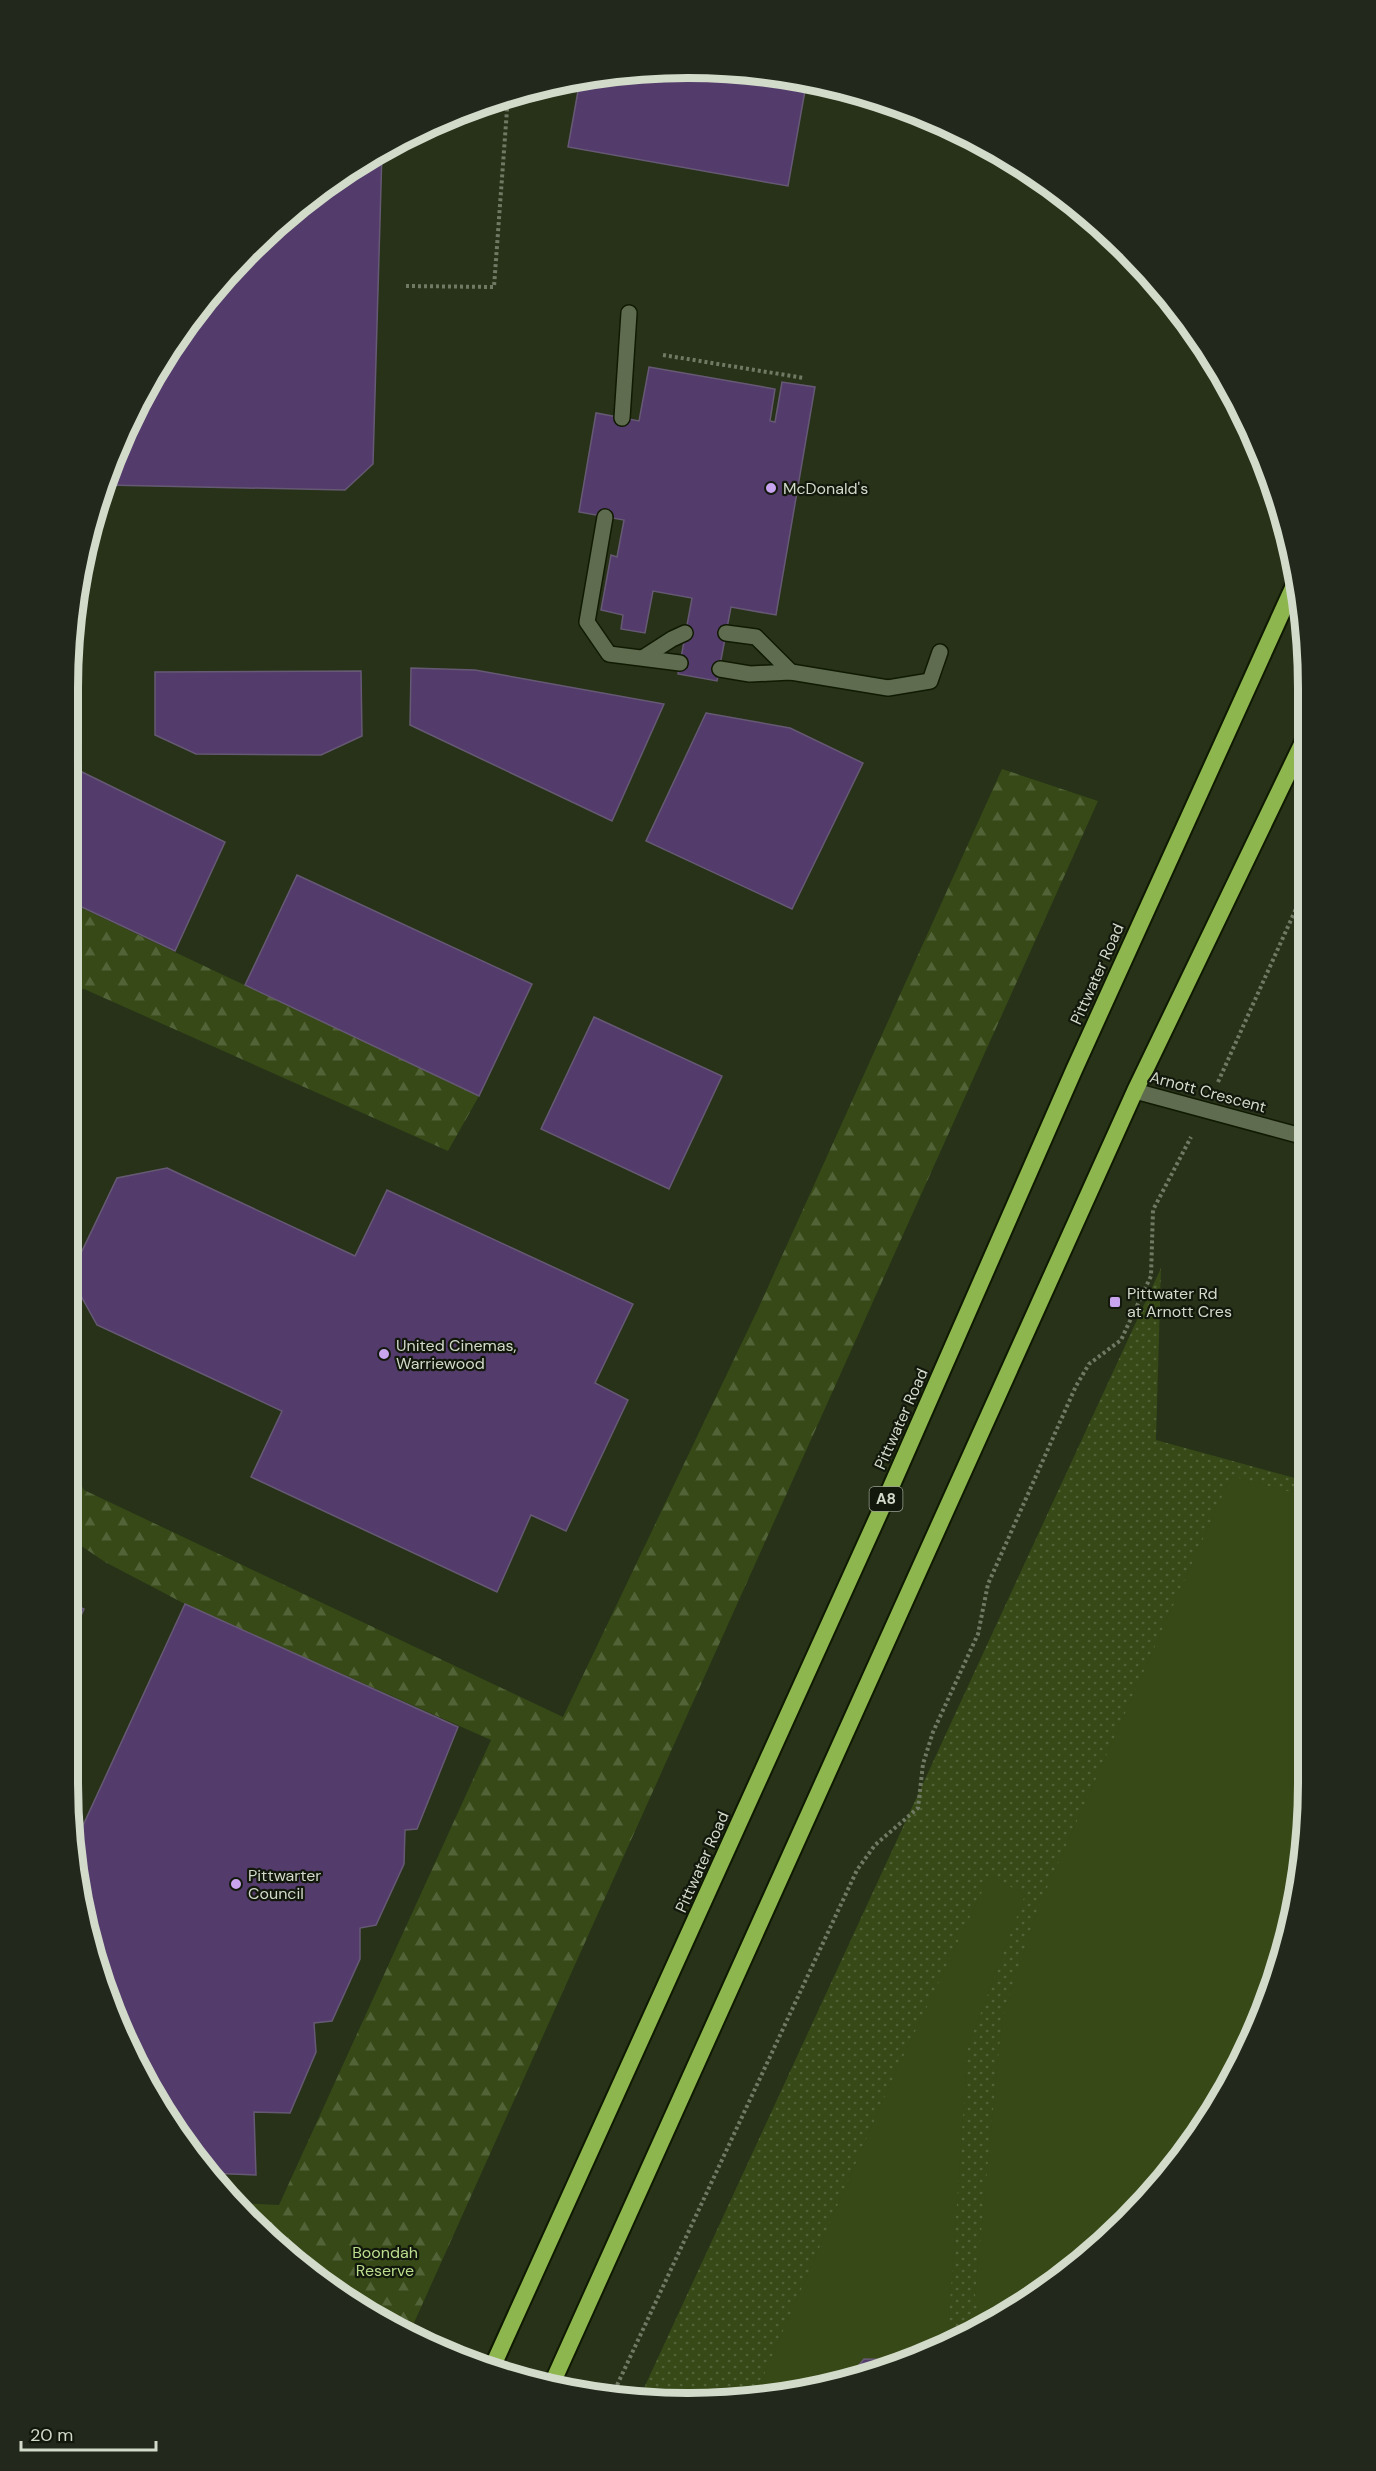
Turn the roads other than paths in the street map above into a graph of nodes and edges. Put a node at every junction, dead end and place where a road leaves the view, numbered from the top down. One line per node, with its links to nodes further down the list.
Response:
1 (629, 313): 2 (street)
2 (622, 418)
3 (605, 517): 8 (street)
4 (1290, 594): 15 (highway, Pittwater Road / A8)
5 (686, 633): 8 (street)
6 (726, 633): 11 (street)
7 (940, 652): 11 (street)
8 (644, 657): 9 (street)
9 (680, 663)
10 (720, 669): 11 (street)
11 (791, 672)
12 (1298, 753): 13 (highway)
13 (1136, 1091): 14 (street, Arnott Crescent); 16 (highway)
14 (1298, 1135)
15 (494, 2362)
16 (555, 2378)

